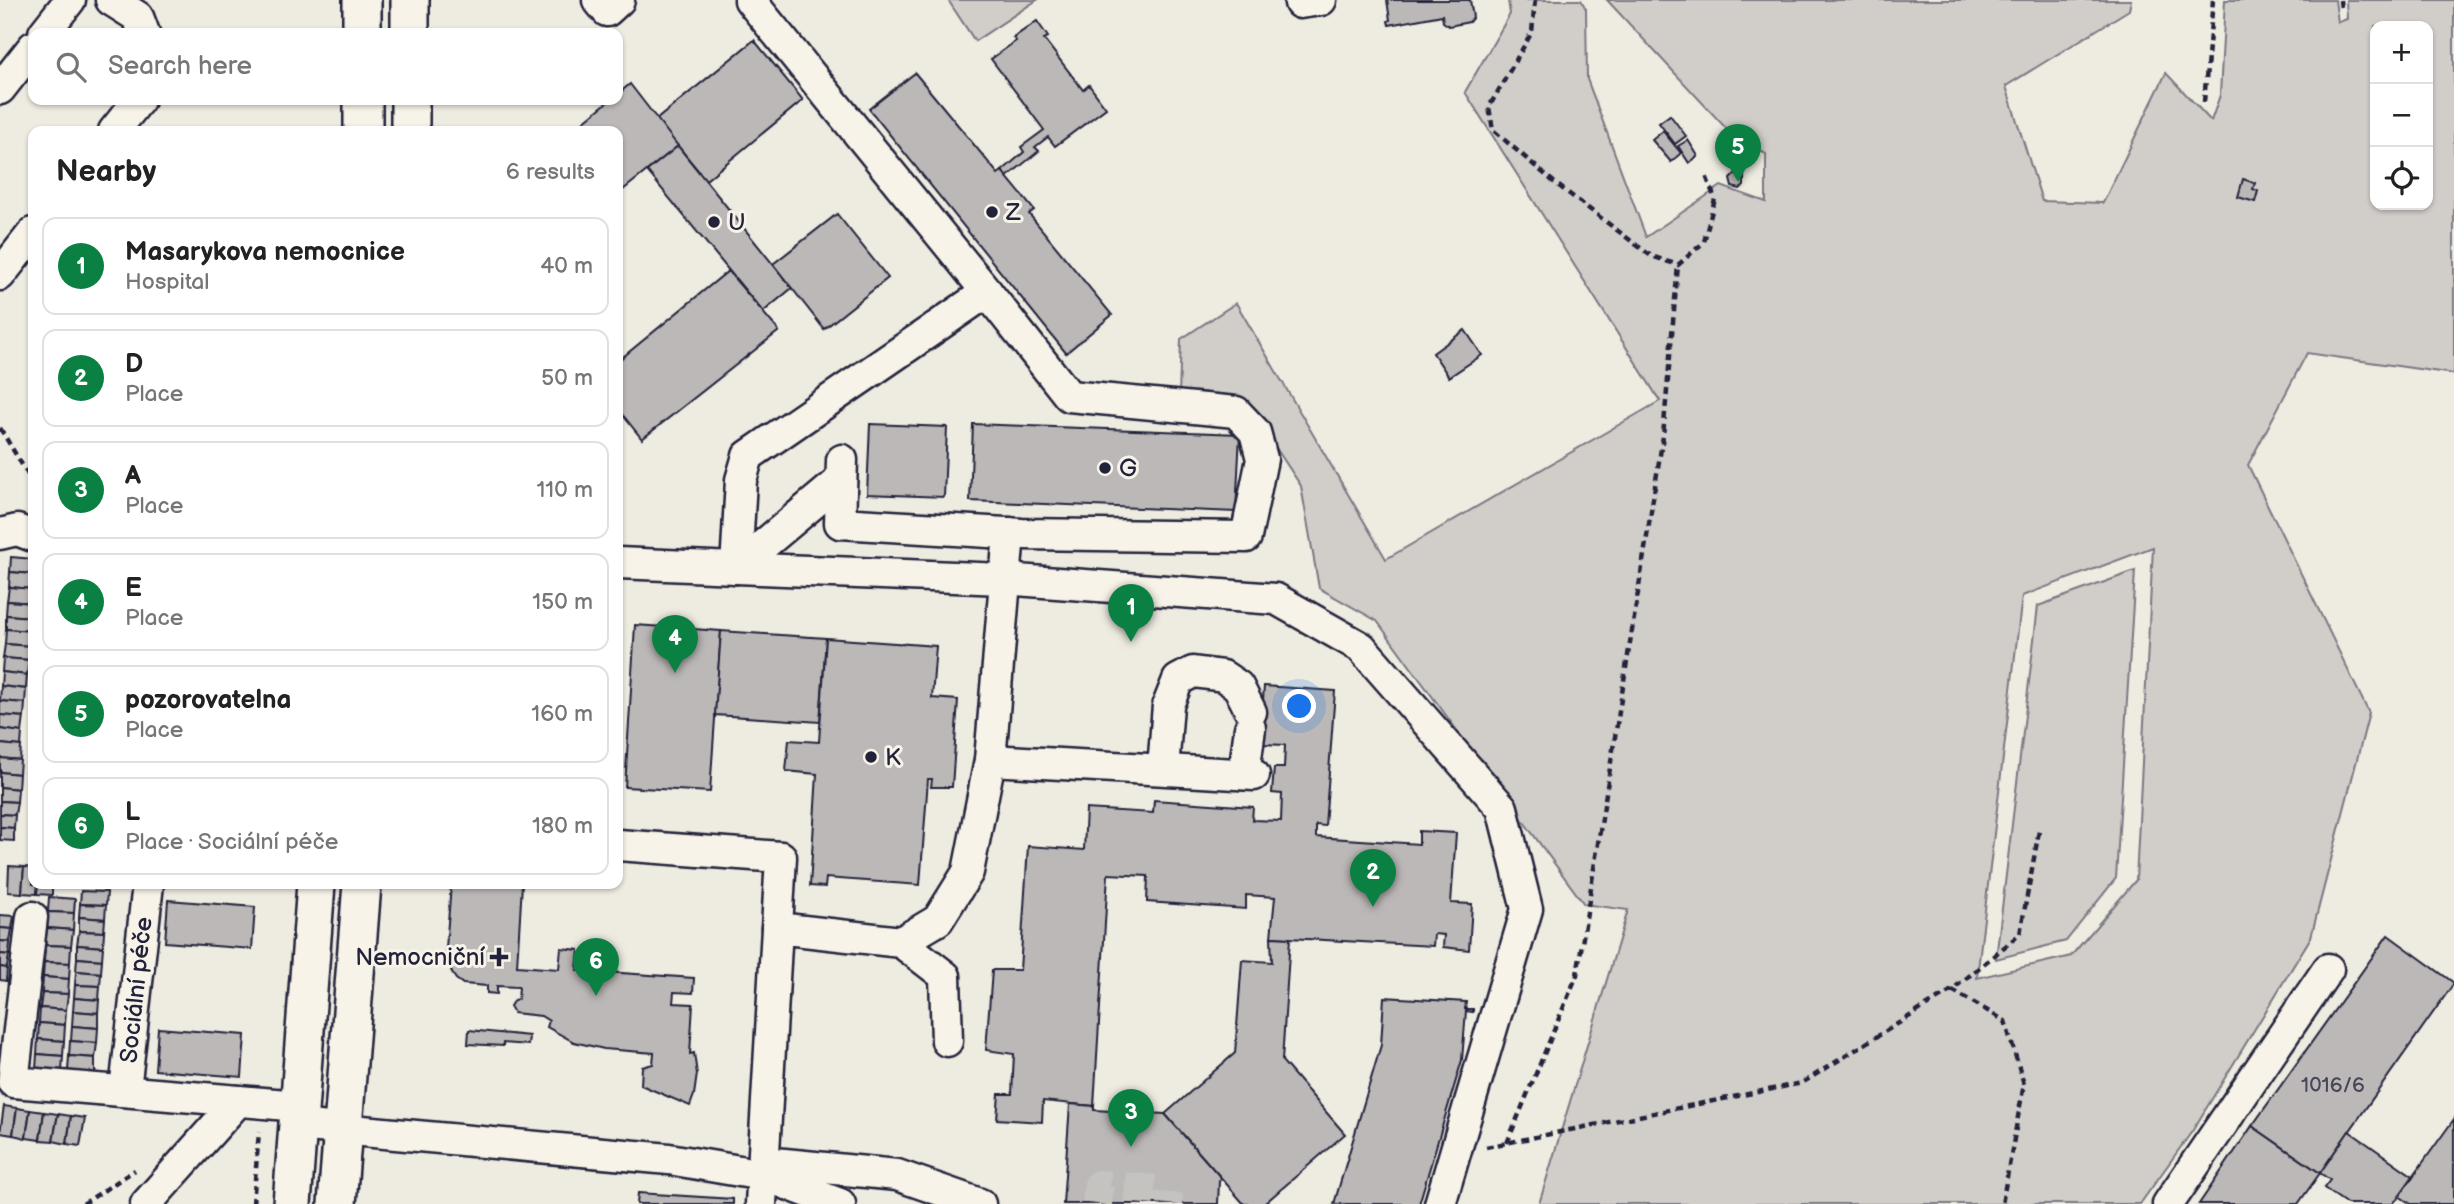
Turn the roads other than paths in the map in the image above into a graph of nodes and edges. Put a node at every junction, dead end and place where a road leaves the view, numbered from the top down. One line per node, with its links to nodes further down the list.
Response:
1 (70, 0): 8 (street)
2 (111, 0): 9 (street)
3 (362, 0): 10 (main road)
4 (410, 0): 11 (main road)
5 (598, 0): 6 (street)
6 (619, 0)
7 (750, 0): 20 (street)
8 (48, 28)
9 (142, 28)
10 (362, 28)
11 (410, 28)
12 (28, 53): 13 (street)
13 (0, 89)
14 (135, 105): 16 (street)
15 (410, 105): 17 (main road)
16 (118, 126)
17 (410, 126)
18 (28, 239): 19 (street)
19 (0, 275)
20 (987, 292): 21 (street); 25 (street)
21 (1009, 533): 25 (street); 26 (street)
22 (0, 534): 23 (street)
23 (28, 534)
24 (623, 563): 25 (street)
25 (736, 568): 26 (street)
26 (1003, 579): 27 (street); 48 (street)
27 (989, 760): 28 (street); 35 (street)
28 (1163, 769): 28 (street)
29 (623, 845): 34 (street)
30 (147, 889): 38 (street, Sociální péče)
31 (316, 889): 40 (main road)
32 (362, 889): 41 (main road)
33 (32, 917): 38 (street)
34 (777, 928): 35 (street); 42 (street)
35 (901, 942): 37 (street)
36 (2328, 969): 49 (street)
37 (947, 1041)
38 (125, 1090): 39 (street, Sociální péče)
39 (250, 1102): 40 (street, Sociální péče); 43 (street)
40 (298, 1116): 41 (street, Sociální péče); 44 (main road)
41 (342, 1130): 42 (street, Sociální péče); 45 (main road)
42 (762, 1180): 46 (street); 47 (street)
43 (146, 1204)
44 (292, 1204)
45 (337, 1204)
46 (840, 1204)
47 (980, 1204)
48 (1440, 1204)
49 (2168, 1204)

